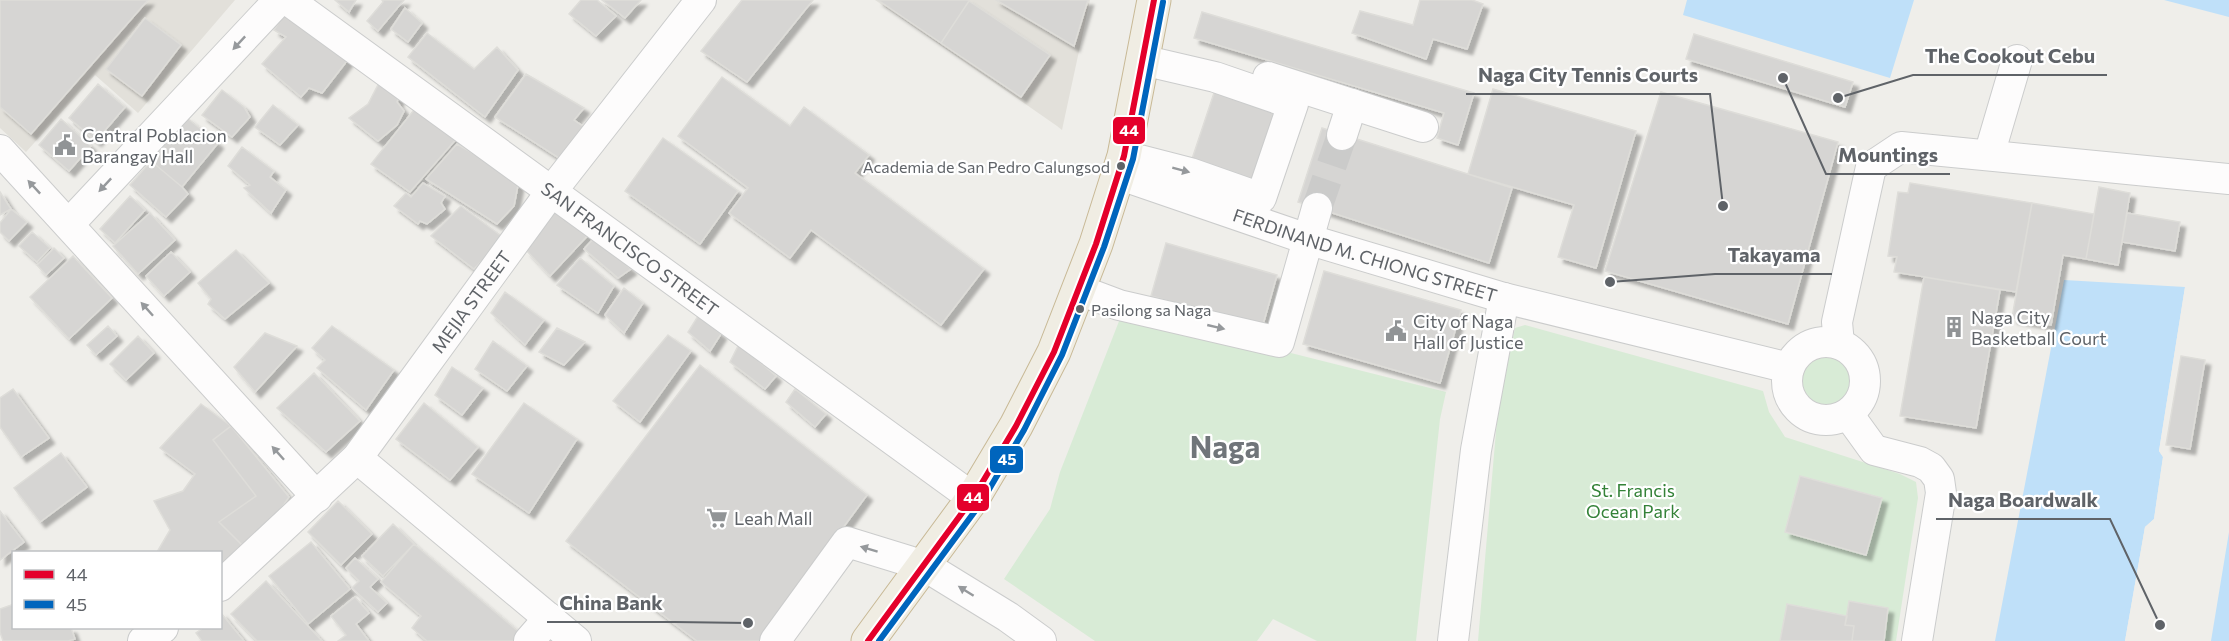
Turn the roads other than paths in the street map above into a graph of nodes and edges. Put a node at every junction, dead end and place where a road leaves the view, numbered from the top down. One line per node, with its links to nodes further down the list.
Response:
1 (279, 0): 16 (street, one-way to 16)
2 (288, 0): 14 (street, SAN FRANCISCO STREET)
3 (701, 0): 14 (street, MEJIA STREET)
4 (1154, 0): 5 (highway)
5 (1144, 49): 7 (street); 12 (highway); 12 (street, one-way to 5)
6 (2018, 60): 11 (street)
7 (1352, 104): 8 (street); 9 (street)
8 (1423, 127)
9 (1342, 135)
10 (0, 150): 16 (street, one-way to 10)
11 (1989, 155): 13 (street); 20 (street)
12 (1121, 165): 17 (street, FERDINAND M. CHIONG STREET); 18 (highway)
13 (2229, 179)
14 (551, 192): 23 (street, MEJIA STREET); 25 (street, SAN FRANCISCO STREET)
15 (1317, 208): 17 (street)
16 (69, 224): 24 (street, one-way to 16)
17 (1307, 239): 18 (street, one-way to 17); 19 (street, FERDINAND M. CHIONG STREET)
18 (1079, 290): 25 (highway)
19 (1504, 298): 21 (street, FERDINAND M. CHIONG STREET); 36 (street)
20 (1839, 344): 21 (street); 22 (street)
21 (1789, 368): 22 (street)
22 (1848, 414): 37 (street)
23 (357, 459): 24 (street, MEJIA STREET); 28 (street)
24 (317, 497): 27 (street, MEJIA STREET)
25 (973, 498): 26 (highway)
26 (925, 566): 33 (street, one-way to 33); 34 (highway); 35 (street, one-way to 26)
27 (222, 584)
28 (549, 618): 31 (street); 32 (street)
29 (160, 629): 30 (street)
30 (143, 641)
31 (528, 641)
32 (576, 641)
33 (775, 641)
34 (868, 641)
35 (1041, 641)
36 (1453, 641)
37 (1917, 641)

